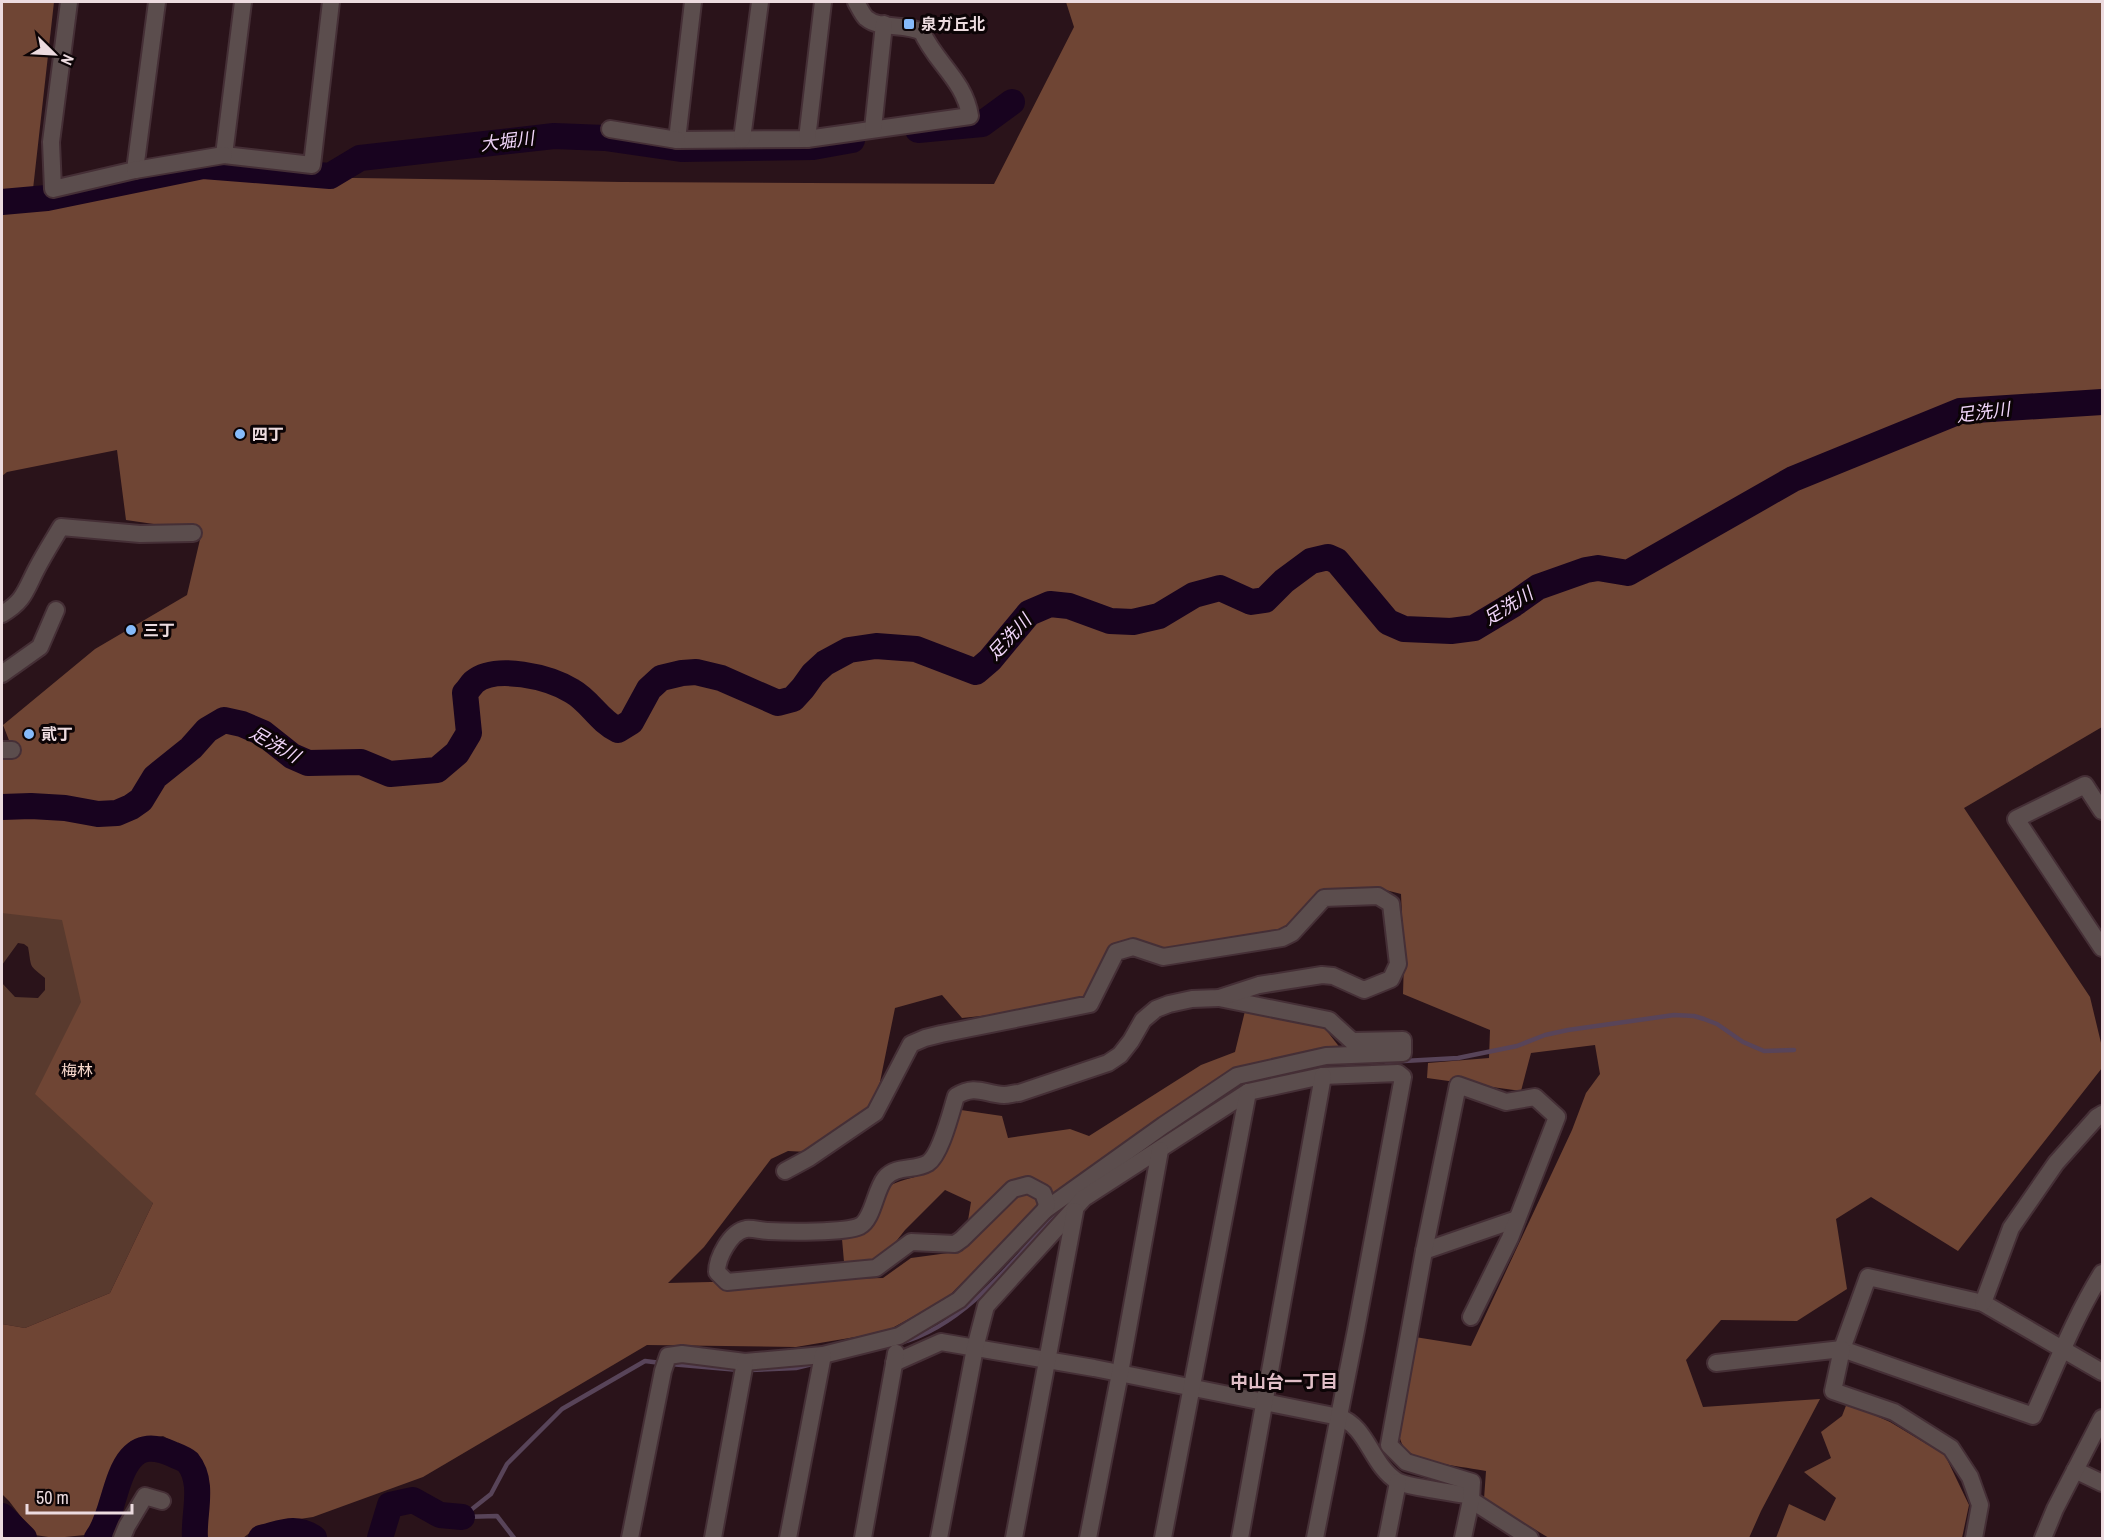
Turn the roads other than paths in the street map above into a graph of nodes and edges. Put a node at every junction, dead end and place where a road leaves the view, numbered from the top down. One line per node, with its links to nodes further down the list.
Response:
1 (69, 2): 16 (street)
2 (157, 2): 16 (street)
3 (243, 2): 15 (street)
4 (331, 2): 15 (street)
5 (693, 2): 14 (street)
6 (760, 2): 12 (street)
7 (823, 2): 13 (street)
8 (856, 2): 9 (street)
9 (885, 24): 11 (street); 11 (street)
10 (610, 129): 14 (street)
11 (873, 129): 13 (street)
12 (742, 139): 13 (street); 14 (street)
13 (807, 139)
14 (677, 140)
15 (224, 155): 16 (street)
16 (135, 170)
17 (193, 533): 19 (street)
18 (56, 610): 20 (street)
19 (2, 615)
20 (2, 674)
21 (2103, 812): 22 (street)
22 (2103, 948)
23 (1220, 998): 24 (street); 30 (street); 31 (street)
24 (1403, 1053): 26 (street); 31 (street)
25 (1323, 1076): 26 (street); 27 (street); 50 (street)
26 (1403, 1077): 51 (street)
27 (1248, 1092): 29 (street); 49 (street)
28 (2103, 1114): 36 (street)
29 (1160, 1150): 32 (street); 48 (street)
30 (785, 1171)
31 (1045, 1210): 38 (street)
32 (1075, 1210): 39 (street); 43 (street)
33 (1517, 1220): 34 (street); 34 (street); 37 (street)
34 (1424, 1251): 56 (street)
35 (2103, 1273): 40 (street)
36 (1983, 1303): 40 (street); 41 (street)
37 (1471, 1317)
38 (899, 1336): 42 (street); 45 (street)
39 (975, 1348): 43 (street); 45 (street); 63 (street)
40 (2064, 1348): 41 (street); 47 (street)
41 (1842, 1349): 46 (street); 72 (street)
42 (823, 1355): 44 (street); 61 (street)
43 (1048, 1361): 48 (street); 64 (street)
44 (745, 1362): 59 (street); 60 (street)
45 (894, 1363): 62 (street)
46 (1716, 1363)
47 (2103, 1372)
48 (1120, 1373): 49 (street); 65 (street)
49 (1191, 1388): 50 (street); 66 (street)
50 (1266, 1402): 51 (street); 67 (street)
51 (1339, 1417): 54 (street); 68 (street)
52 (2103, 1418): 53 (street)
53 (2075, 1470): 55 (street); 73 (street)
54 (1398, 1482): 56 (street); 69 (street)
55 (2103, 1484)
56 (1471, 1498): 70 (street); 71 (street)
57 (162, 1501): 58 (street)
58 (122, 1539)
59 (630, 1539)
60 (713, 1539)
61 (789, 1539)
62 (863, 1539)
63 (939, 1539)
64 (1014, 1539)
65 (1088, 1539)
66 (1163, 1539)
67 (1240, 1539)
68 (1315, 1539)
69 (1388, 1539)
70 (1463, 1539)
71 (1530, 1539)
72 (1974, 1539)
73 (2043, 1539)

